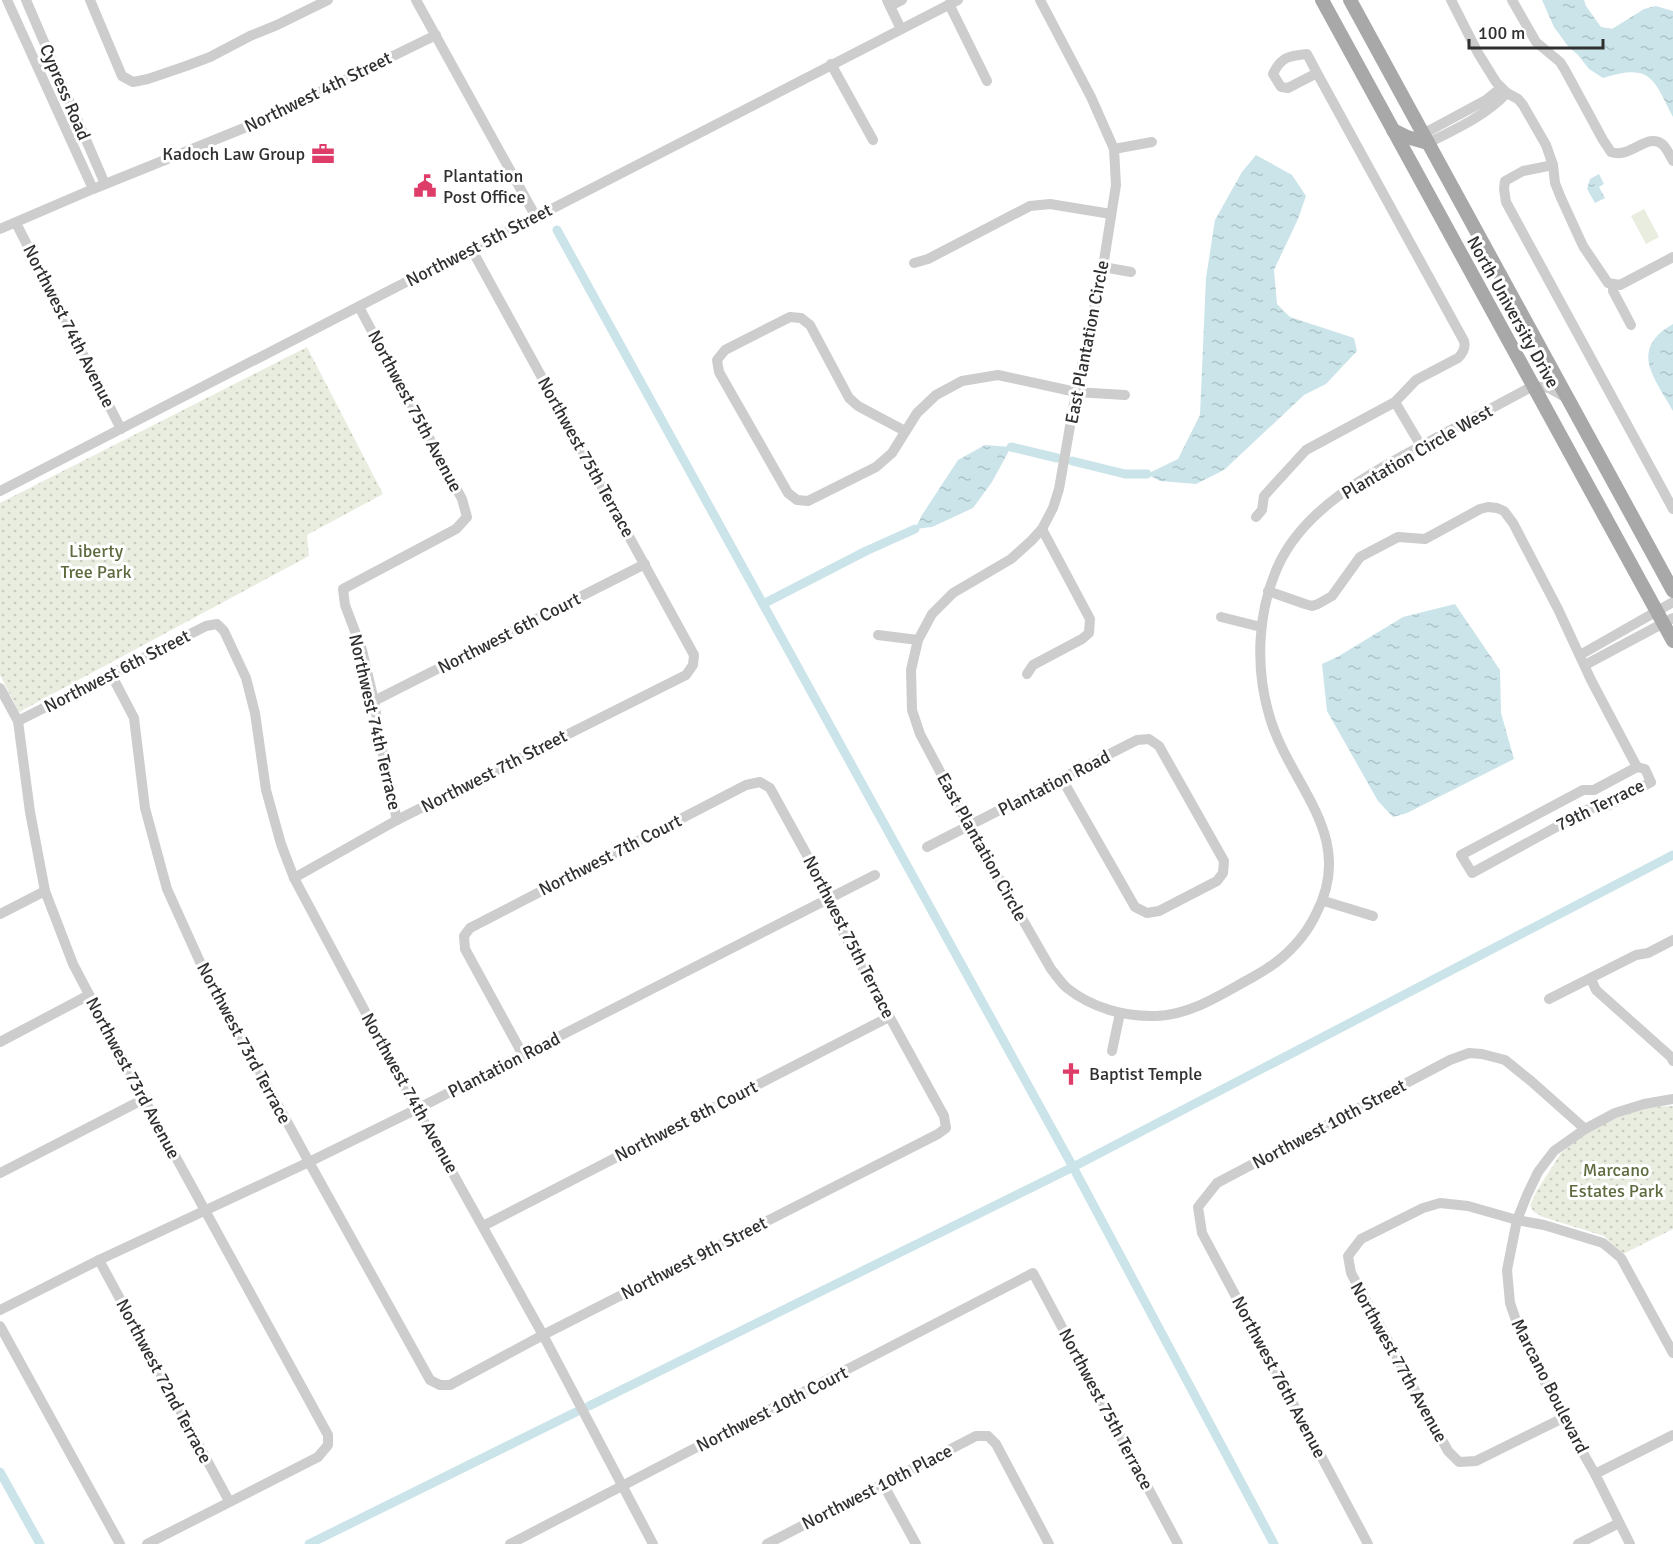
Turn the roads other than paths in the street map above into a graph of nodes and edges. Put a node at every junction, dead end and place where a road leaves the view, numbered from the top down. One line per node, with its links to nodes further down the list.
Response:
1 (7, 0): 28 (street)
2 (26, 0): 27 (street, Cypress Road)
3 (90, 0): 4 (street)
4 (328, 0)
5 (416, 0): 15 (street)
6 (902, 0): 13 (street)
7 (1040, 0): 24 (street, East Plantation Circle)
8 (1322, 0): 20 (main road, North University Drive)
9 (1350, 0): 21 (main road, North University Drive)
10 (1450, 0): 19 (street)
11 (1512, 0): 25 (street)
12 (953, 2): 14 (street, Northwest 5th Street); 18 (street)
13 (888, 3): 14 (street)
14 (902, 29): 16 (street, Northwest 5th Street)
15 (436, 35): 27 (street, Northwest 4th Street); 30 (street)
16 (831, 64): 22 (street); 30 (street, Northwest 5th Street)
17 (1317, 73): 45 (street)
18 (987, 81)
19 (1504, 91): 21 (street); 26 (street)
20 (1393, 130): 21 (main road); 41 (main road, North University Drive)
21 (1426, 138): 44 (main road, North University Drive)
22 (873, 140)
23 (1152, 142): 24 (street)
24 (1114, 149): 29 (street, East Plantation Circle)
25 (1673, 161)
26 (1553, 165): 38 (street); 50 (street)
27 (105, 184): 28 (street, Northwest 4th Street)
28 (93, 189): 31 (street, Northwest 4th Street)
29 (1112, 214): 35 (street); 36 (street, East Plantation Circle)
30 (536, 217): 33 (street, Northwest 5th Street)
31 (16, 224): 32 (street, Northwest 4th Street); 46 (street, Northwest 74th Avenue)
32 (0, 230)
33 (472, 250): 39 (street, Northwest 5th Street); 53 (street, Northwest 75th Terrace)
34 (1673, 257): 38 (street)
35 (914, 263)
36 (1103, 267): 37 (street); 42 (street, East Plantation Circle)
37 (1131, 272)
38 (1613, 285): 40 (street)
39 (359, 307): 46 (street, Northwest 5th Street); 54 (street, Northwest 75th Avenue)
40 (1631, 325)
41 (1533, 386): 44 (street); 48 (street, Plantation Circle West); 59 (main road, North University Drive)
42 (1076, 392): 43 (street); 47 (street); 52 (street, East Plantation Circle)
43 (1125, 395)
44 (1568, 399): 56 (main road, North University Drive)
45 (1395, 402): 48 (street); 51 (street)
46 (122, 429): 49 (street, Northwest 5th Street)
47 (905, 432): 47 (street)
48 (1421, 446): 55 (street, Plantation Circle West)
49 (0, 491)
50 (1673, 509)
51 (1256, 517)
52 (1042, 529): 63 (street, East Plantation Circle); 68 (street)
53 (645, 564): 66 (street, Northwest 75th Terrace); 70 (street, Northwest 6th Court)
54 (343, 589): 70 (street, Northwest 74th Terrace)
55 (1268, 591): 61 (street, Plantation Circle West); 65 (street)
56 (1673, 591)
57 (1673, 602): 59 (street)
58 (1221, 617): 61 (street)
59 (1664, 618): 64 (main road, North University Drive); 65 (street)
60 (217, 624): 67 (street, Northwest 6th Street); 79 (street, Northwest 74th Avenue)
61 (1261, 627): 82 (street, Plantation Circle West)
62 (878, 635): 63 (street)
63 (918, 640): 76 (street, East Plantation Circle)
64 (1673, 641)
65 (1583, 660): 72 (street)
66 (693, 665): 75 (street, Northwest 7th Street)
67 (111, 674): 71 (street, Northwest 6th Street); 100 (street, Northwest 73rd Terrace)
68 (1027, 674)
69 (0, 688): 71 (street, Northwest 73rd Avenue)
70 (374, 701): 75 (street, Northwest 74th Terrace)
71 (18, 721): 80 (street, Northwest 73rd Avenue)
72 (1637, 767): 72 (street, 79th Terrace)
73 (1062, 779): 73 (street, Plantation Road); 76 (street, Plantation Road)
74 (760, 782): 81 (street, Northwest 75th Terrace); 93 (street, Northwest 7th Court)
75 (397, 820): 79 (street, Northwest 7th Street)
76 (969, 826): 77 (street, Plantation Road); 89 (street, East Plantation Circle)
77 (927, 847)
78 (875, 875): 81 (street, Plantation Road)
79 (294, 878): 97 (street, Northwest 74th Avenue)
80 (45, 891): 83 (street); 87 (street, Northwest 73rd Avenue)
81 (828, 899): 90 (street, Northwest 75th Terrace); 93 (street, Plantation Road)
82 (1324, 901): 84 (street); 89 (street, Plantation Circle West)
83 (0, 914)
84 (1372, 916)
85 (1673, 940): 86 (street)
86 (1591, 979): 88 (street); 94 (street)
87 (89, 995): 91 (street); 95 (street, Northwest 73rd Avenue)
88 (1550, 999)
89 (1120, 1013): 92 (street)
90 (889, 1017): 98 (street, Northwest 75th Terrace); 105 (street, Northwest 8th Court)
91 (0, 1042)
92 (1112, 1051)
93 (523, 1055): 97 (street, Plantation Road)
94 (1672, 1058)
95 (144, 1100): 101 (street); 103 (street, Northwest 73rd Avenue)
96 (1673, 1100): 99 (street, Marcano Boulevard)
97 (417, 1109): 100 (street, Plantation Road); 105 (street, Northwest 74th Avenue)
98 (946, 1128): 110 (street, Northwest 9th Street)
99 (1585, 1130): 102 (street, Northwest 10th Street); 104 (street, Marcano Boulevard)
100 (309, 1162): 103 (street, Plantation Road); 112 (street, Northwest 73rd Terrace)
101 (0, 1173)
102 (1198, 1207): 129 (street, Northwest 76th Avenue)
103 (206, 1211): 106 (street, Plantation Road); 118 (street, Northwest 73rd Avenue)
104 (1517, 1220): 111 (street); 113 (street, Marcano Boulevard); 113 (street, Northwest 77th Avenue)
105 (483, 1226): 110 (street, Northwest 74th Avenue)
106 (99, 1260): 108 (street, Plantation Road); 118 (street, Northwest 72nd Terrace)
107 (1034, 1273): 117 (street, Northwest 10th Court); 128 (street, Northwest 75th Terrace)
108 (0, 1310)
109 (0, 1326): 121 (street)
110 (543, 1335): 112 (street, Northwest 9th Street); 117 (street, Northwest 74th Avenue)
111 (1673, 1353)
112 (440, 1385)
113 (1563, 1418): 115 (street, Marcano Boulevard)
114 (1673, 1435): 115 (street)
115 (1595, 1474): 119 (street, Marcano Boulevard)
116 (883, 1484): 120 (street, Northwest 10th Place); 126 (street); 127 (street, Northwest 10th Place)
117 (624, 1486): 123 (street, Northwest 10th Court); 124 (street, Northwest 74th Avenue)
118 (229, 1501): 122 (street)
119 (1618, 1523): 130 (street); 131 (street, Marcano Boulevard)
120 (780, 1541): 125 (street, Northwest 10th Place)
121 (120, 1544)
122 (147, 1544)
123 (510, 1544)
124 (653, 1544)
125 (767, 1544)
126 (916, 1544)
127 (1049, 1544)
128 (1178, 1544)
129 (1368, 1544)
130 (1578, 1544)
131 (1630, 1544)

